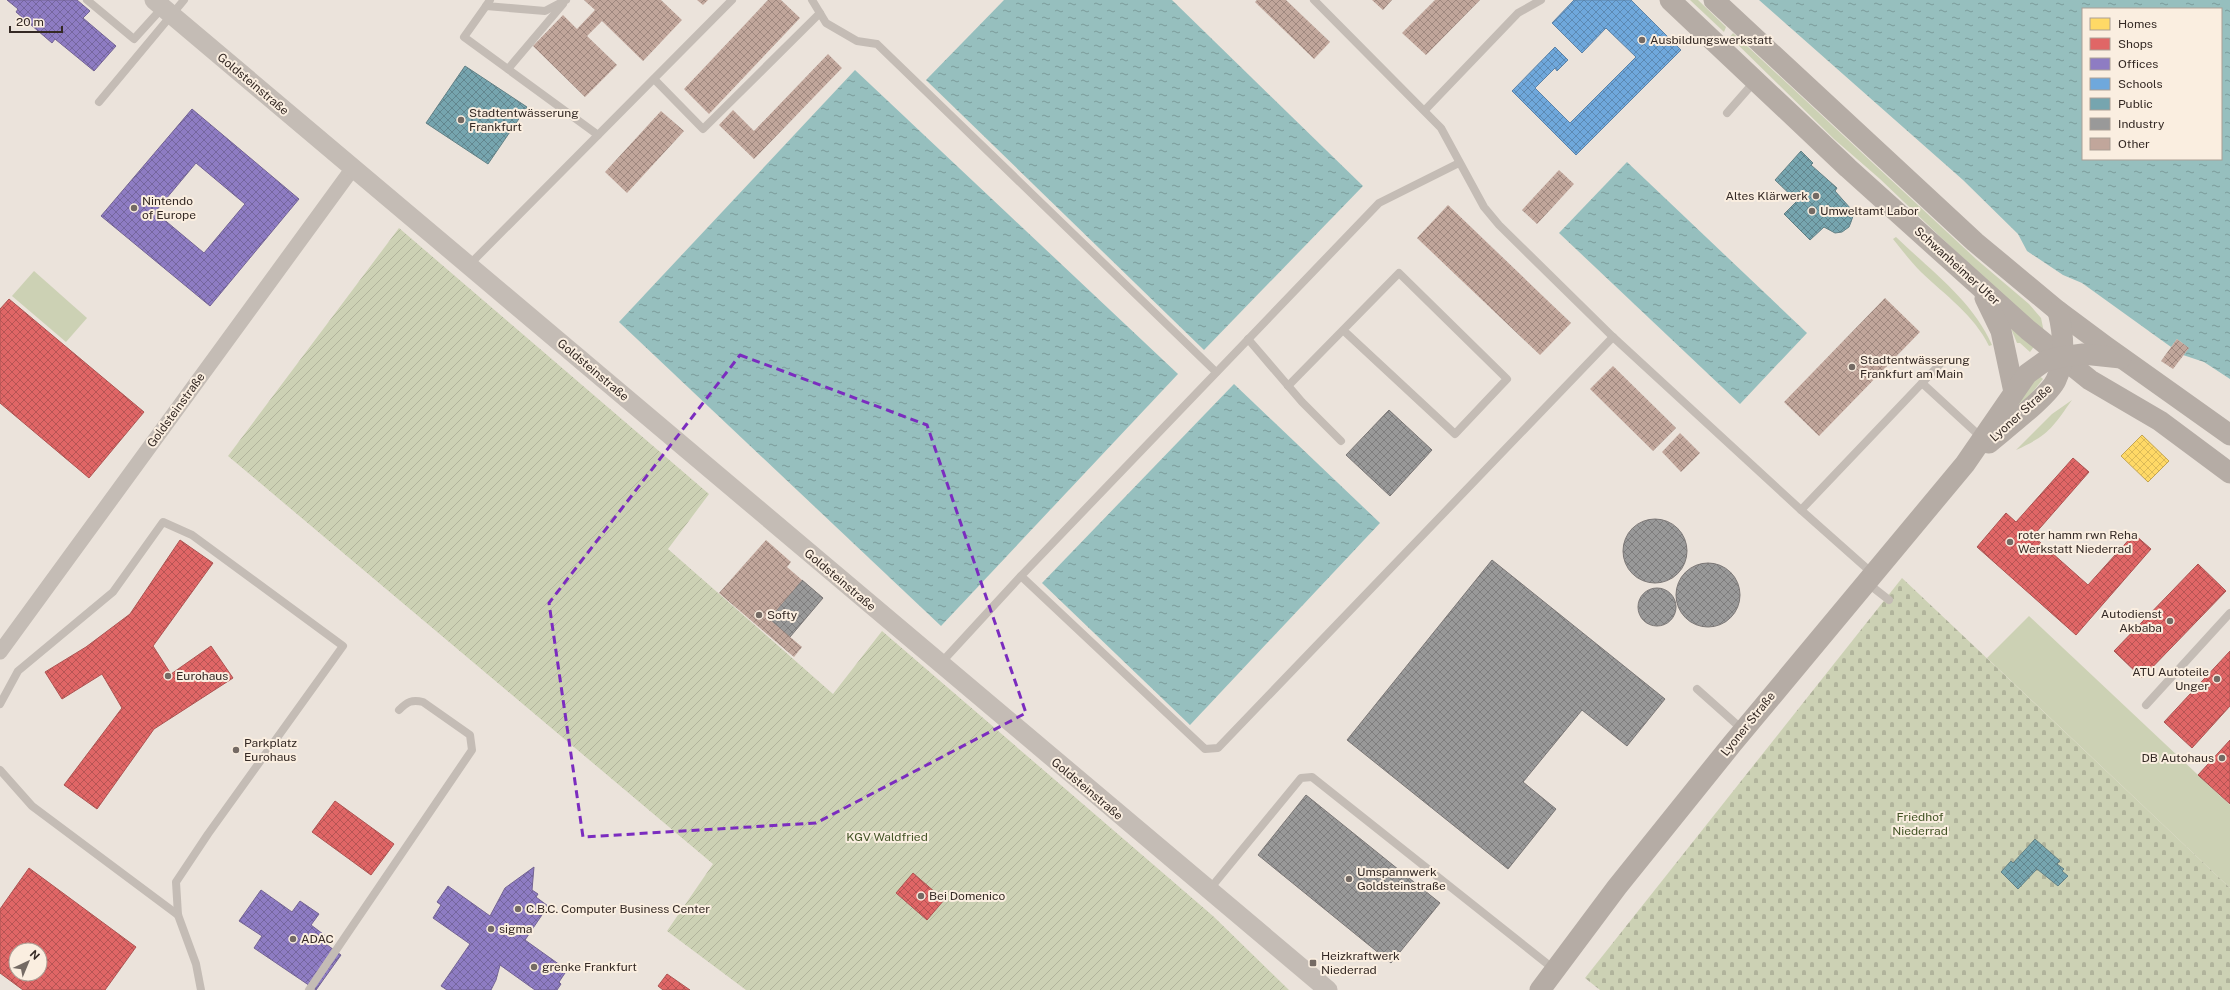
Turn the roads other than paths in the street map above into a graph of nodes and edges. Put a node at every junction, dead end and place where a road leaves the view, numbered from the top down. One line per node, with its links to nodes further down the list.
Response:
1 (86, 0): 11 (lane)
2 (184, 0): 11 (lane)
3 (732, 0): 14 (lane)
4 (812, 0): 12 (lane)
5 (1314, 0): 17 (lane)
6 (1541, 0): 17 (lane)
7 (1670, 0): 15 (main road, Schwanheimer Ufer)
8 (1714, 0): 24 (main road)
9 (565, 1): 10 (lane); 13 (lane)
10 (488, 3): 13 (lane)
11 (162, 7): 16 (lane); 21 (street, Goldsteinstraße)
12 (820, 13): 14 (lane); 31 (lane)
13 (508, 69): 19 (lane)
14 (654, 79): 19 (lane)
15 (1755, 80): 18 (lane); 23 (main road, Schwanheimer Ufer)
16 (99, 102)
17 (1425, 110): 20 (lane)
18 (1727, 113)
19 (598, 135): 22 (lane)
20 (1459, 163): 26 (lane); 27 (lane)
21 (353, 168): 22 (street, Goldsteinstraße); 47 (street, Goldsteinstraße)
22 (469, 265): 48 (street, Goldsteinstraße)
23 (1980, 286): 28 (main road, Schwanheimer Ufer); 36 (main road)
24 (2058, 311): 28 (main road); 29 (main road)
25 (1343, 330): 25 (lane); 35 (lane)
26 (1248, 338): 31 (lane); 35 (lane)
27 (1614, 338): 42 (lane); 43 (lane)
28 (2061, 357): 29 (main road); 32 (main road, Schwanheimer Ufer); 33 (main road, Lyoner Straße); 36 (main road, Lyoner Straße)
29 (2121, 358): 37 (main road)
30 (1943, 361): 34 (lane)
31 (1216, 372): 43 (lane)
32 (2090, 380): 33 (main road); 41 (main road, Schwanheimer Ufer)
33 (2055, 382): 40 (main road, Lyoner Straße)
34 (1922, 383): 38 (lane); 42 (lane)
35 (1288, 386): 39 (lane)
36 (2014, 392): 38 (main road, Lyoner Straße)
37 (2230, 435)
38 (1982, 439): 40 (main road, Lyoner Straße)
39 (1341, 441)
40 (1965, 464): 44 (main road, Lyoner Straße)
41 (2230, 473)
42 (1801, 510): 44 (lane)
43 (1021, 576): 48 (lane)
44 (1869, 577): 45 (lane); 53 (main road, Lyoner Straße)
45 (1889, 600)
46 (2230, 613): 51 (lane)
47 (0, 652)
48 (940, 665): 55 (street, Goldsteinstraße)
49 (1697, 689): 53 (lane)
50 (0, 704): 56 (lane)
51 (2146, 705)
52 (400, 710): 59 (lane)
53 (1743, 730): 57 (main road, Lyoner Straße)
54 (0, 770): 56 (lane)
55 (1208, 890): 57 (lane); 60 (street, Goldsteinstraße)
56 (178, 915): 58 (lane)
57 (1556, 970): 61 (main road, Lyoner Straße)
58 (201, 990)
59 (308, 990)
60 (1328, 990)
61 (1540, 990)

